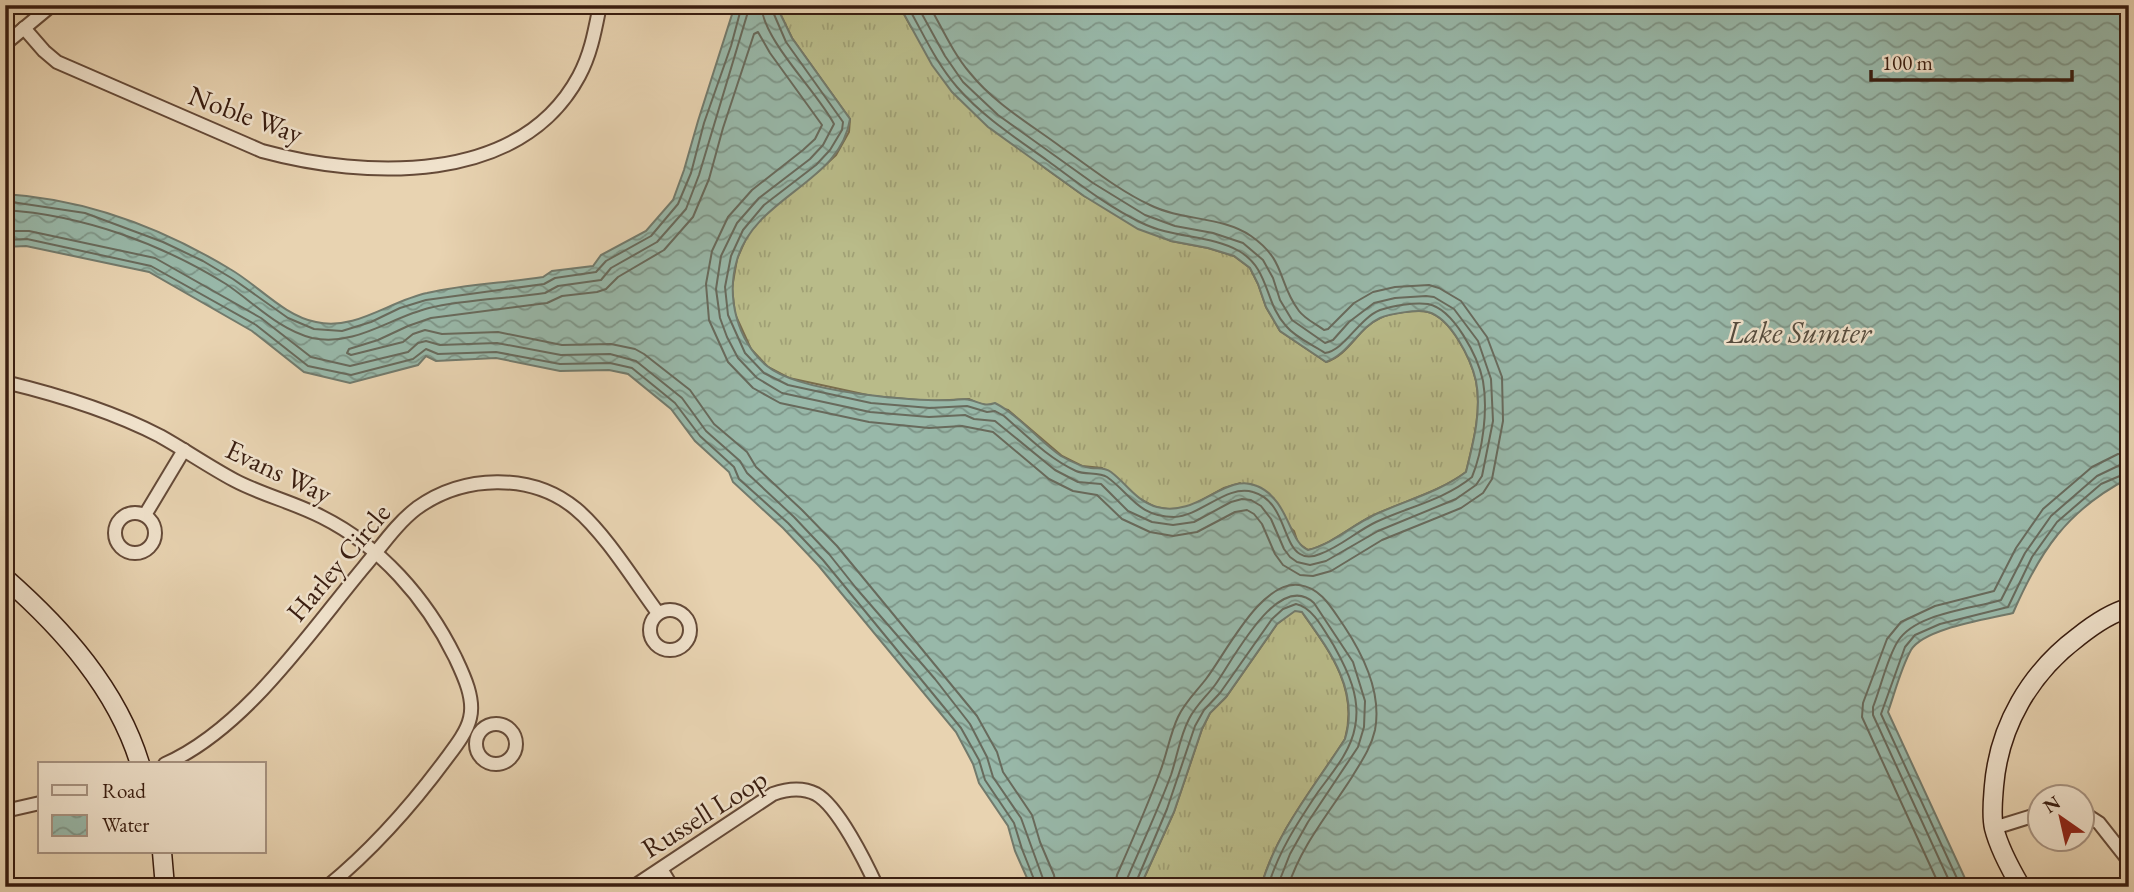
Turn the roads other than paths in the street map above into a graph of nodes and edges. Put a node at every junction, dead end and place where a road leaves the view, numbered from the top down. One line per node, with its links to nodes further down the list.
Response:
1 (52, 5): 3 (street)
2 (600, 5): 3 (street, Noble Way)
3 (24, 28): 4 (street)
4 (5, 44)
5 (5, 382): 6 (street, Evans Way)
6 (184, 450): 7 (street); 8 (street, Evans Way)
7 (145, 515)
8 (375, 554): 11 (street, Harley Circle); 13 (street, Harley Circle); 23 (street, Evans Way)
9 (8, 585): 12 (street)
10 (2129, 608): 18 (street)
11 (658, 613)
12 (139, 762)
13 (169, 762)
14 (38, 803): 15 (street)
15 (5, 811)
16 (2025, 818): 18 (street)
17 (2096, 821): 20 (street)
18 (1994, 828): 27 (street)
19 (162, 854): 22 (street)
20 (2129, 861)
21 (661, 869): 24 (street, Russell Loop); 25 (street); 26 (street, Russell Loop)
22 (165, 887)
23 (327, 887)
24 (633, 887)
25 (672, 887)
26 (877, 887)
27 (2021, 887)

